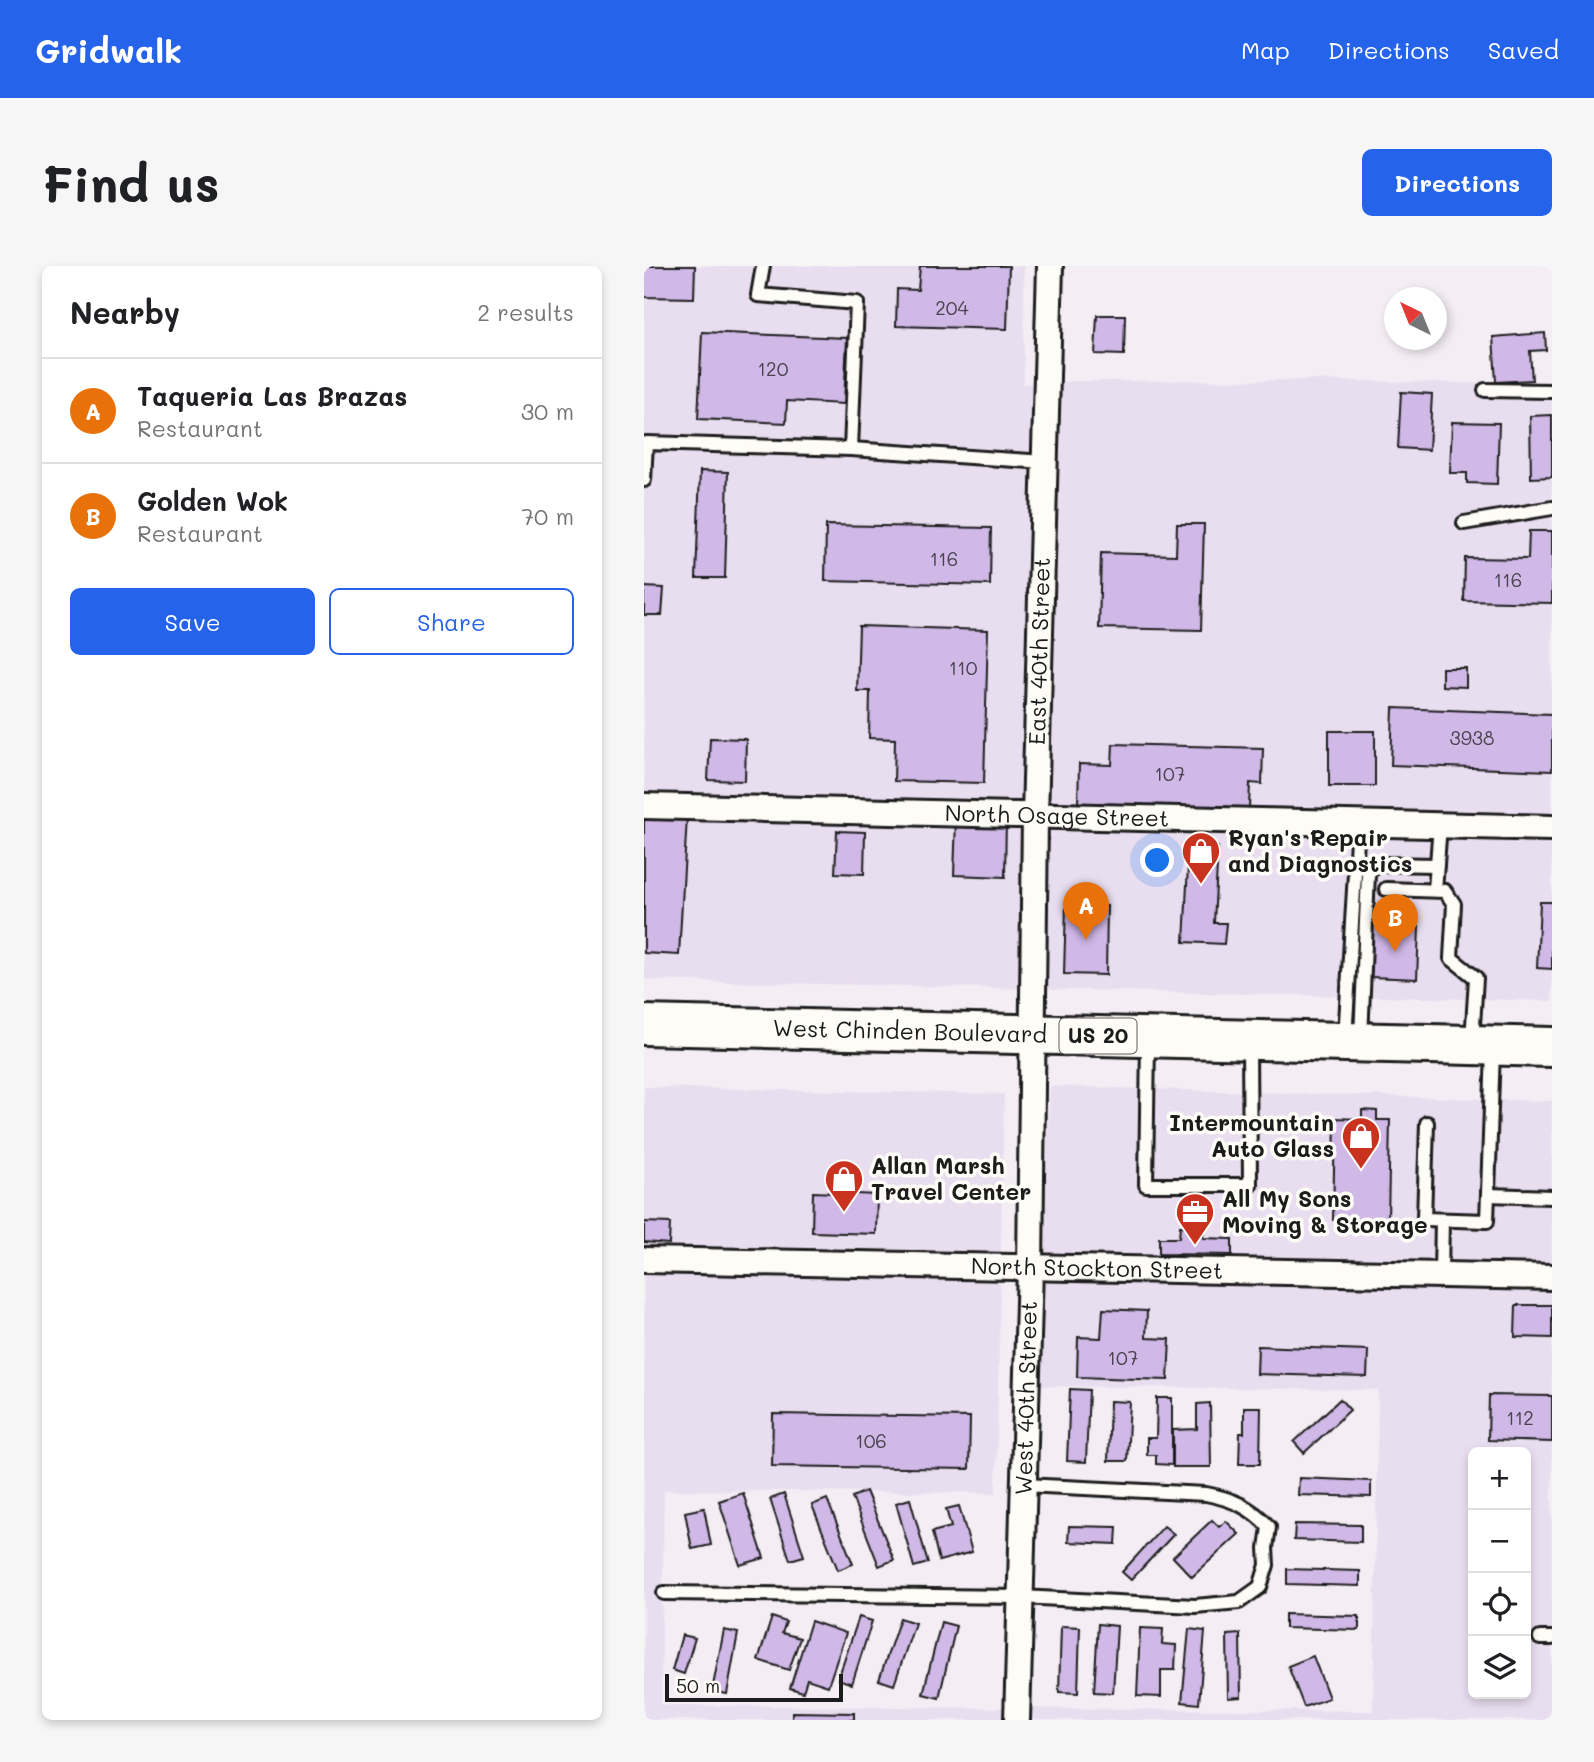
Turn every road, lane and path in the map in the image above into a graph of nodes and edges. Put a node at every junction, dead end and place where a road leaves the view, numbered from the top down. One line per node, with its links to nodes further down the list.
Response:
1 (762, 266): 5 (lane)
2 (1050, 266): 6 (street, East 40th Street)
3 (1485, 390): 4 (lane)
4 (1552, 391)
5 (850, 449): 6 (lane); 7 (lane)
6 (1045, 462): 11 (street, East 40th Street)
7 (644, 480)
8 (1552, 508): 9 (lane)
9 (1464, 523)
10 (644, 806): 11 (street, North Osage Street)
11 (1035, 816): 12 (street, North Osage Street); 19 (street, East 40th Street)
12 (1357, 823): 13 (street, North Osage Street); 22 (lane)
13 (1440, 825): 14 (street, North Osage Street); 15 (lane)
14 (1552, 828)
15 (1437, 865): 17 (lane); 22 (lane)
16 (1386, 889): 17 (lane)
17 (1435, 890): 23 (lane)
18 (644, 1025): 19 (main road, West Chinden Boulevard / US 20)
19 (1032, 1035): 20 (main road, West Chinden Boulevard / US 20); 30 (street, West 40th Street)
20 (1148, 1038): 21 (main road, West Chinden Boulevard / US 20); 21 (lane)
21 (1250, 1040): 22 (main road, West Chinden Boulevard / US 20)
22 (1353, 1042): 23 (main road, West Chinden Boulevard / US 20)
23 (1482, 1045): 24 (main road, West Chinden Boulevard / US 20); 26 (lane)
24 (1552, 1047)
25 (1427, 1123): 28 (lane)
26 (1488, 1195): 27 (lane); 28 (lane)
27 (1552, 1197)
28 (1442, 1220): 31 (lane)
29 (644, 1260): 30 (street, North Stockton Street)
30 (1030, 1268): 31 (street, North Stockton Street); 33 (street, West 40th Street)
31 (1441, 1275): 32 (street, North Stockton Street)
32 (1552, 1277)
33 (1024, 1485): 35 (street, West 40th Street); 35 (lane)
34 (664, 1593): 35 (lane)
35 (1021, 1597): 36 (street, West 40th Street)
36 (1017, 1720)

